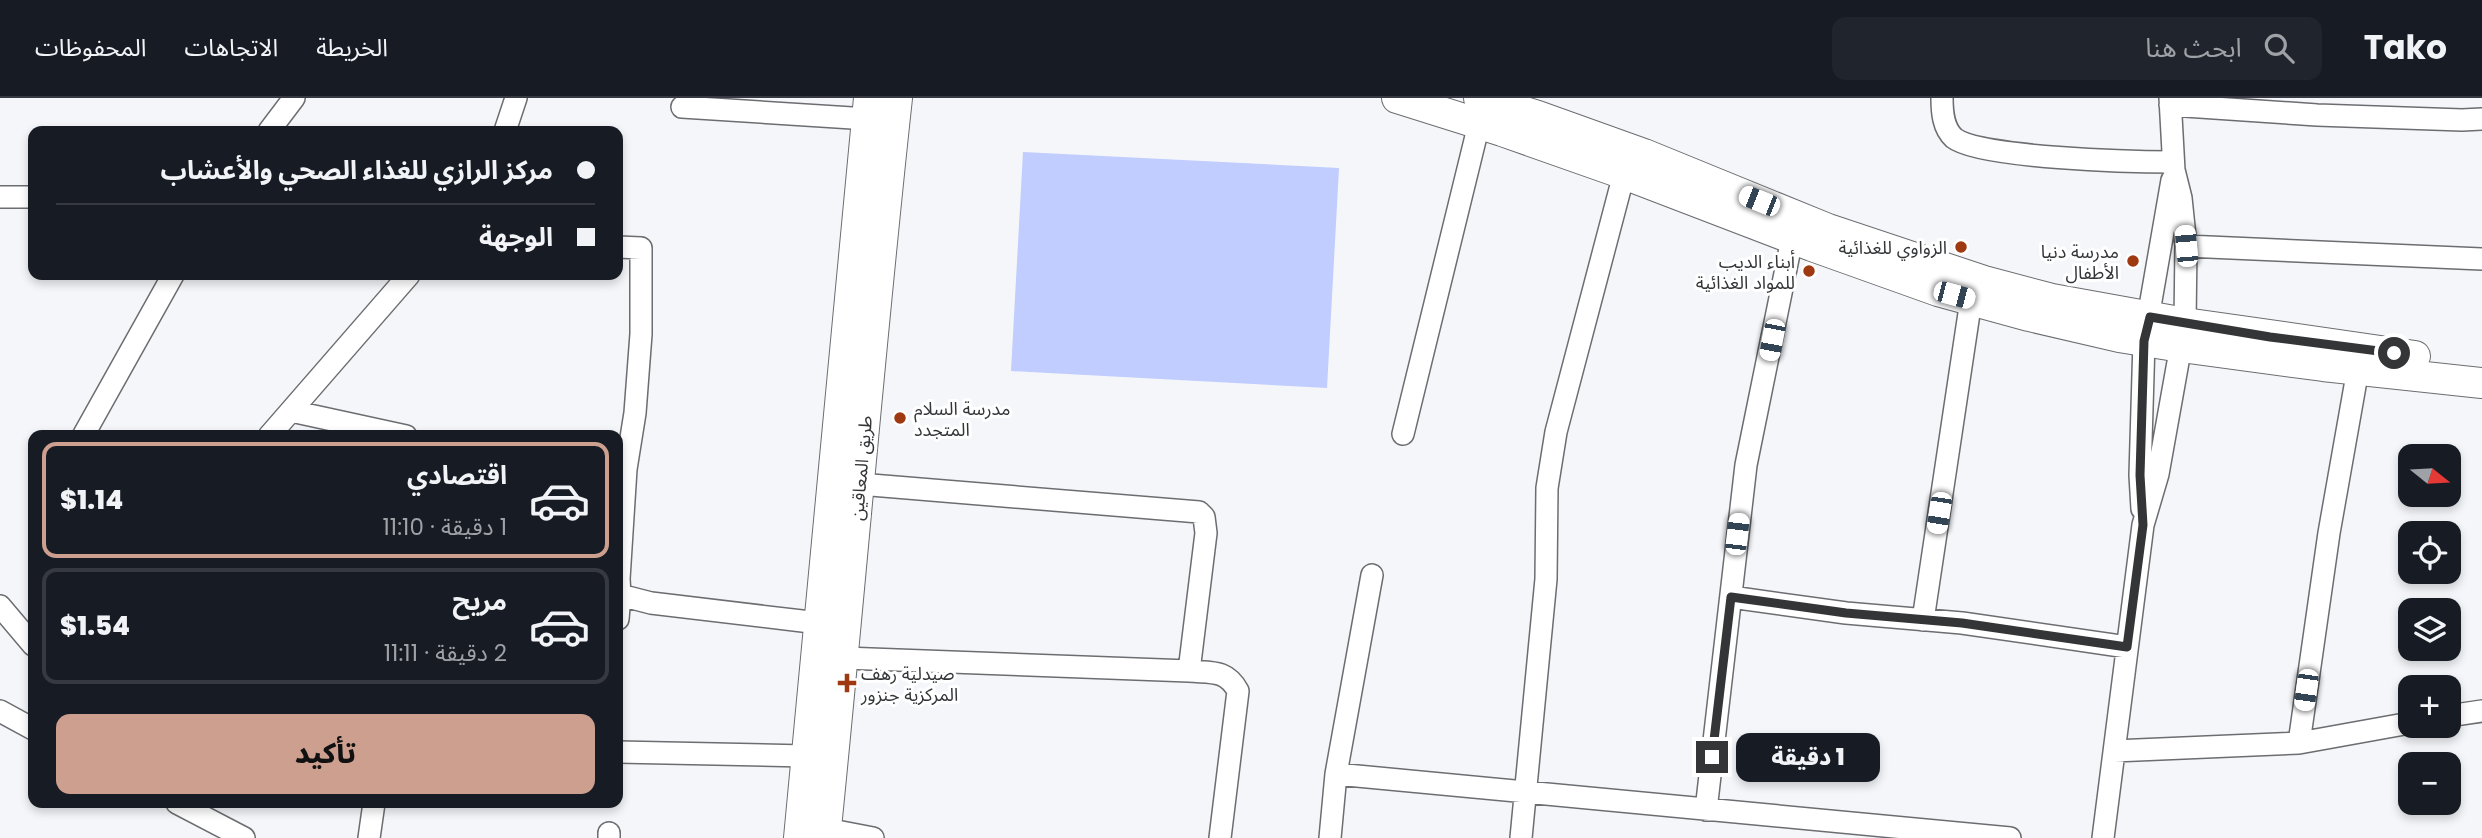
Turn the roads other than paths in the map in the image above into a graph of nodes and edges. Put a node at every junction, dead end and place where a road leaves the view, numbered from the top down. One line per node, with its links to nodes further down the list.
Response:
1 (294, 98): 11 (street)
2 (897, 98): 35 (street, طريق المعاقين)
3 (1396, 98): 9 (street)
4 (1942, 98): 13 (street)
5 (510, 99): 12 (street)
6 (2170, 102): 10 (street); 13 (street)
7 (682, 107): 8 (street)
8 (868, 109): 42 (street, طريق المعاقين)
9 (1479, 111): 14 (street); 24 (street); 33 (street)
10 (2482, 119)
11 (273, 126)
12 (506, 126)
13 (2174, 166): 18 (street); 24 (street)
14 (1624, 174): 17 (street); 57 (street)
15 (0, 197): 16 (street)
16 (28, 197)
17 (1792, 239): 23 (street); 39 (street)
18 (2186, 246): 20 (street); 25 (street)
19 (623, 247): 34 (street)
20 (2482, 258)
21 (170, 280): 30 (street)
22 (405, 280): 29 (street)
23 (1971, 300): 24 (street); 41 (street)
24 (2147, 329): 25 (street); 36 (street)
25 (2183, 335): 26 (street); 27 (street); 36 (street)
26 (2482, 363)
27 (2358, 369): 28 (street); 52 (street)
28 (2482, 383)
29 (291, 411): 31 (street); 32 (street)
30 (86, 430)
31 (274, 430)
32 (378, 430)
33 (1403, 434)
34 (623, 464)
35 (859, 484): 45 (street, طريق المعاقين); 46 (street)
36 (2143, 525): 44 (street)
37 (1372, 575): 56 (street)
38 (623, 596): 42 (street)
39 (1731, 597): 41 (street); 60 (street)
40 (0, 606): 43 (street)
41 (1923, 620): 44 (street)
42 (819, 623): 55 (street, طريق المعاقين)
43 (28, 639)
44 (2127, 647): 53 (street)
45 (844, 658): 46 (street); 61 (street, طريق المعاقين)
46 (1189, 671): 65 (street)
47 (2482, 710): 49 (street)
48 (0, 711): 51 (street)
49 (2461, 714)
50 (2398, 725): 52 (street)
51 (28, 726)
52 (2299, 743): 53 (street)
53 (2114, 751): 69 (street)
54 (623, 752): 55 (street)
55 (807, 756): 61 (street, طريق المعاقين)
56 (1336, 774): 57 (street); 66 (street)
57 (1527, 793): 60 (street); 67 (street)
58 (187, 808): 62 (street)
59 (373, 808): 63 (street)
60 (1706, 810): 68 (street)
61 (816, 835): 64 (street)
62 (244, 838)
63 (369, 838)
64 (873, 838)
65 (1220, 838)
66 (1330, 838)
67 (1521, 838)
68 (2010, 838)
69 (2103, 838)

